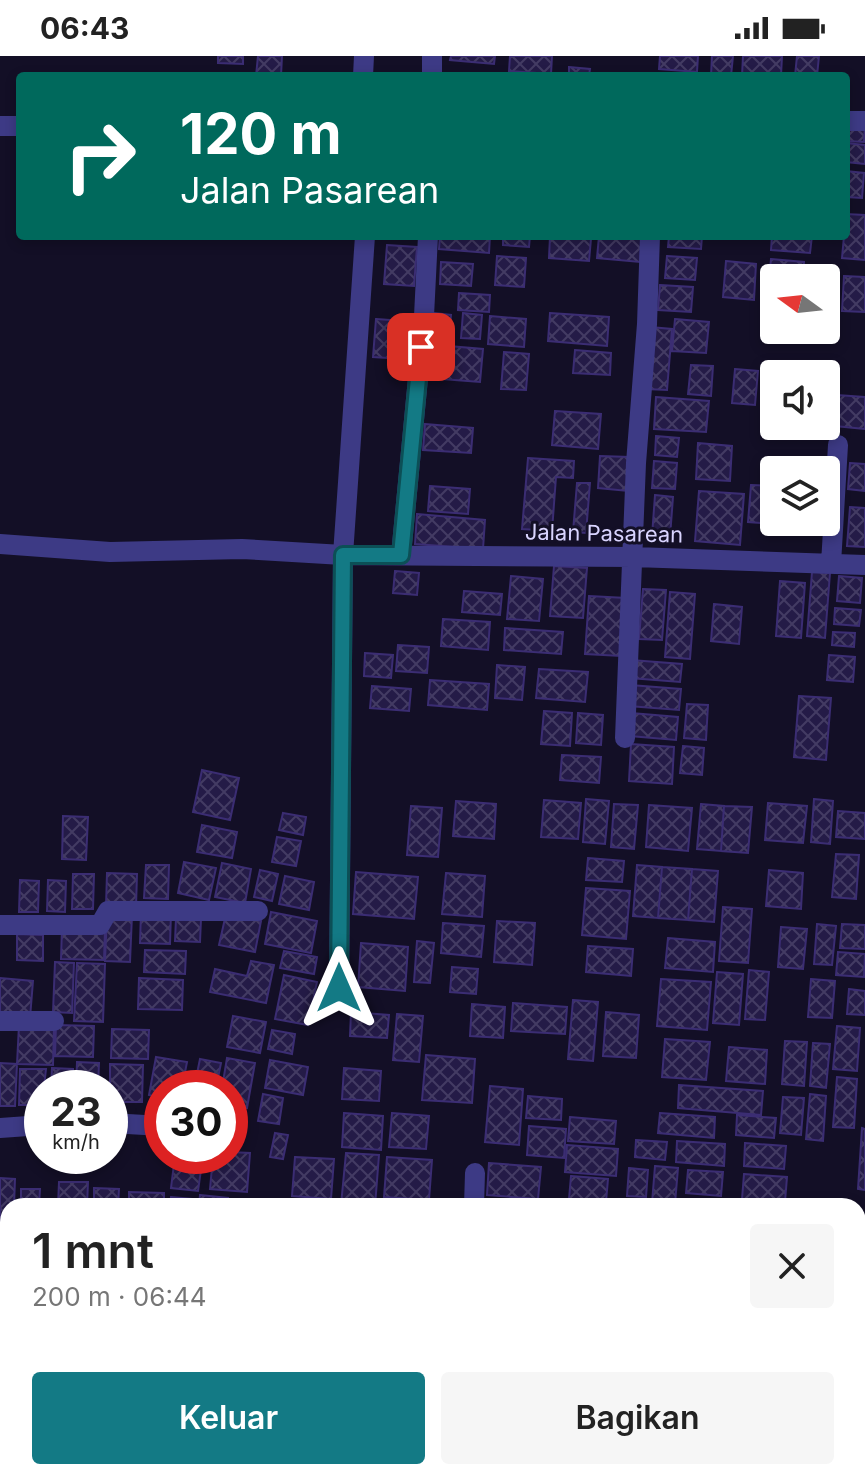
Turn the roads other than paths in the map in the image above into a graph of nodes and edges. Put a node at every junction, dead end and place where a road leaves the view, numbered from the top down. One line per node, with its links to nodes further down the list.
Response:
1 (365, 240): 6 (street)
2 (428, 240): 7 (street)
3 (650, 240): 8 (street)
4 (838, 445): 9 (street)
5 (0, 544): 6 (street, Jalan Pasarean)
6 (343, 555): 7 (street, Jalan Pasarean); 14 (street)
7 (401, 555): 8 (street, Jalan Pasarean)
8 (634, 557): 9 (street, Jalan Pasarean); 11 (street)
9 (831, 564): 10 (street, Jalan Pasarean)
10 (865, 565)
11 (625, 738)
12 (258, 911): 13 (street)
13 (0, 925)
14 (339, 988)
15 (0, 1021): 16 (street)
16 (54, 1021)
17 (24, 1126): 18 (street)
18 (0, 1128)
19 (475, 1173): 20 (street)
20 (474, 1198)

